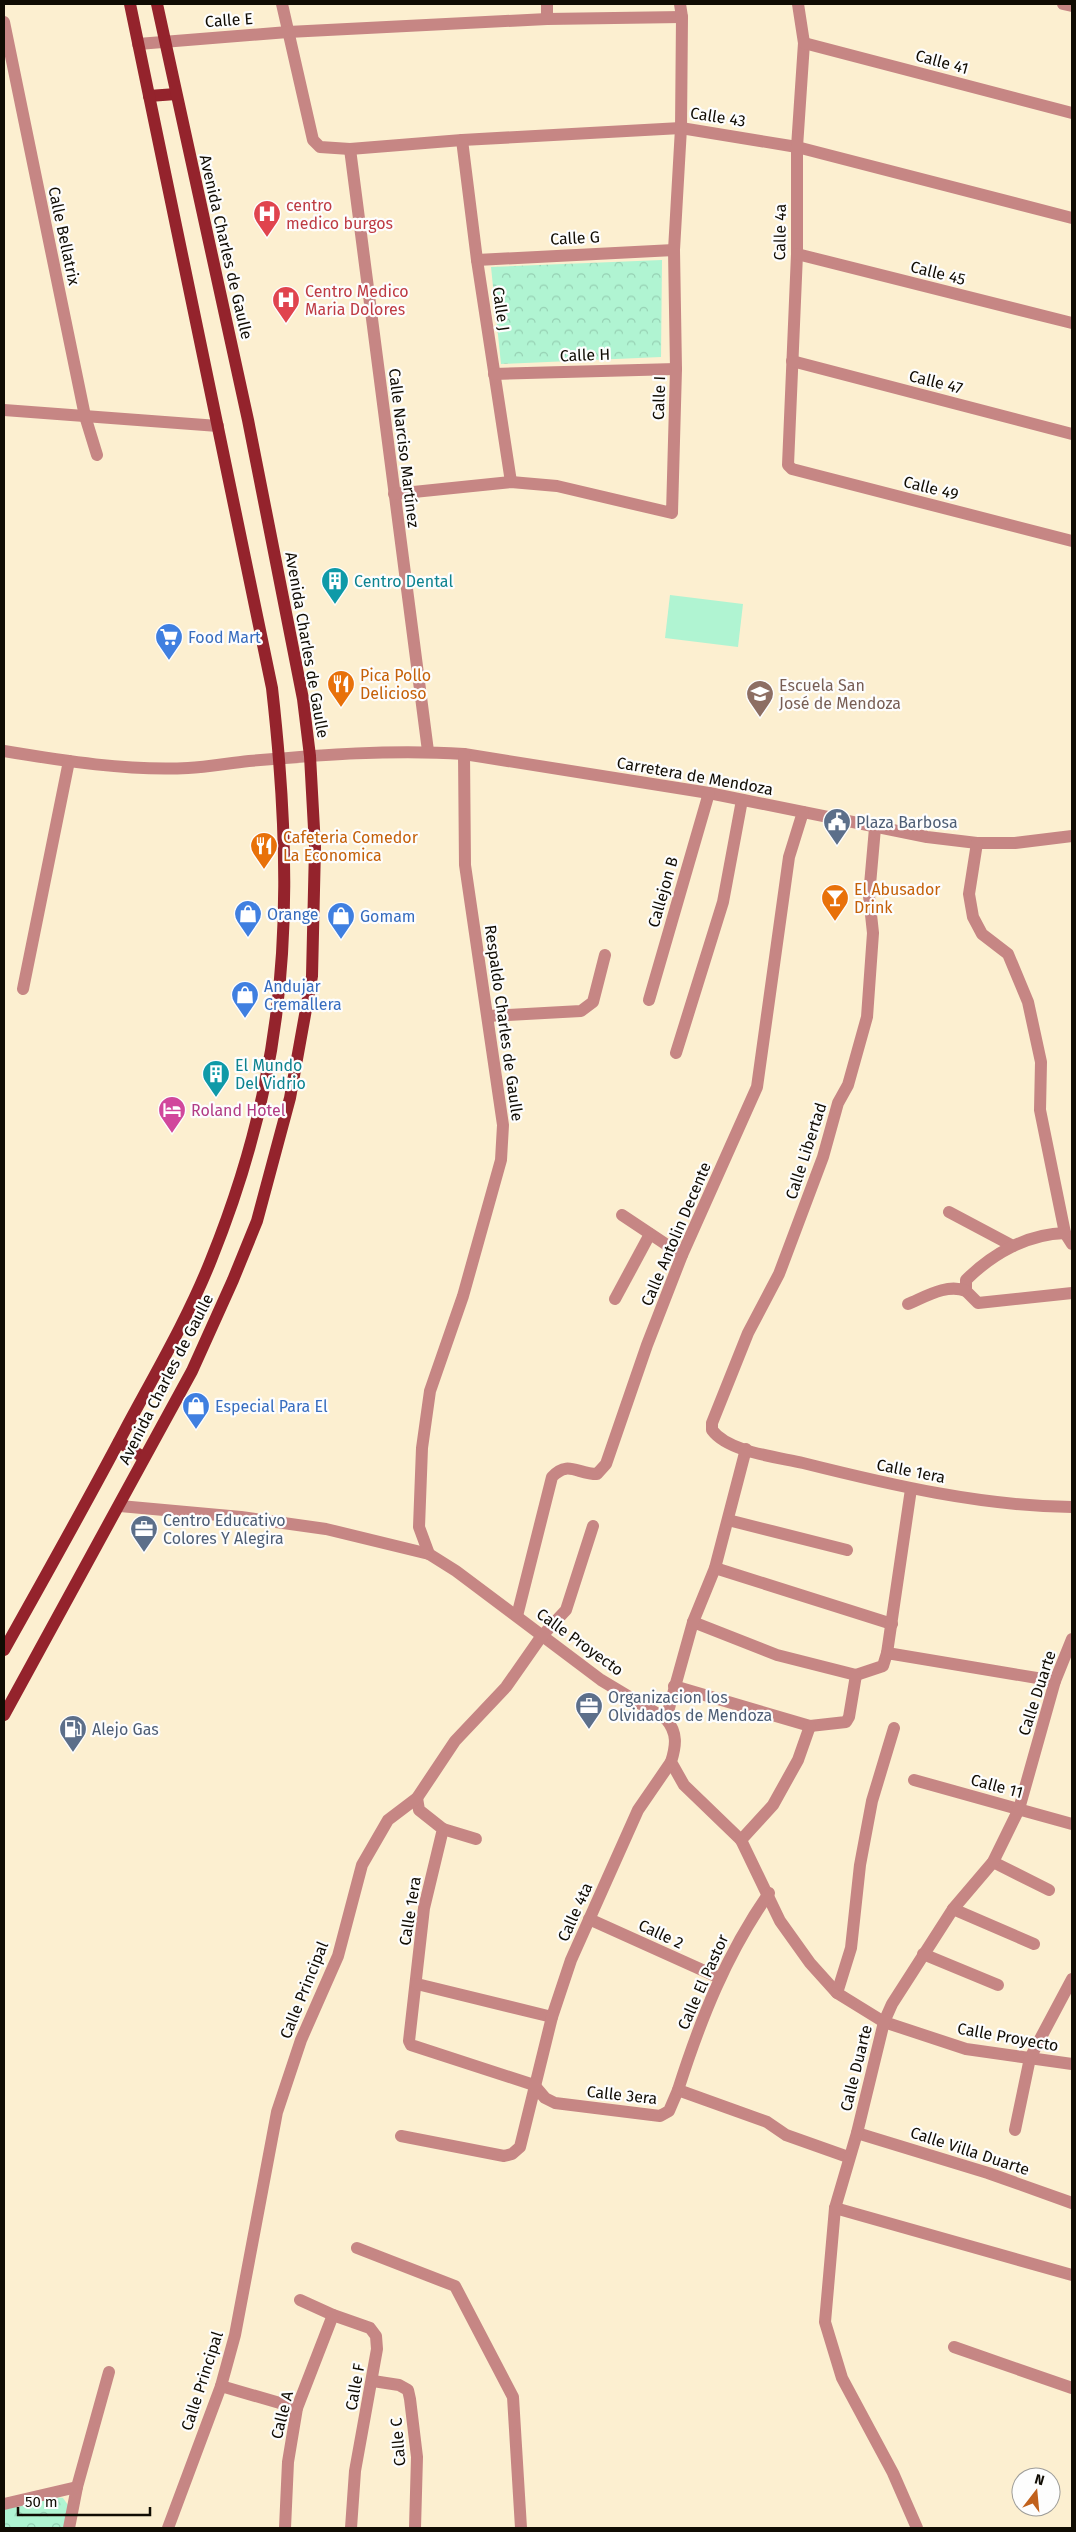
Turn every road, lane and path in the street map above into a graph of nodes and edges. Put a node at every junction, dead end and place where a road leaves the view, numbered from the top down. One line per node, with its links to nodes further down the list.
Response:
1 (130, 4): 14 (main road, Avenida Charles de Gaulle)
2 (157, 4): 12 (main road, Avenida Charles de Gaulle)
3 (282, 4): 11 (street, Calle 43)
4 (547, 4): 9 (street)
5 (798, 4): 13 (street, Calle 4a)
6 (1063, 4): 7 (street)
7 (1072, 6)
8 (681, 10): 9 (street, Calle E); 18 (street, Calle I)
9 (547, 19): 11 (street, Calle E)
10 (4, 22): 31 (street, Calle Bellatrix)
11 (288, 32): 12 (street, Calle E); 21 (street, Calle 43)
12 (164, 41): 14 (street, Calle E); 15 (main road, Avenida Charles de Gaulle)
13 (804, 43): 17 (street, Calle 41); 20 (street, Calle 4a)
14 (138, 44): 16 (main road, Avenida Charles de Gaulle)
15 (176, 94): 16 (main road); 42 (main road, Avenida Charles de Gaulle)
16 (149, 96): 32 (main road, Avenida Charles de Gaulle)
17 (1072, 113)
18 (681, 128): 19 (street, Calle 43); 20 (street, Calle 43); 23 (street, Calle I)
19 (462, 140): 21 (street, Calle 43); 25 (street, Calle J)
20 (797, 147): 22 (street, Calle 43); 24 (street, Calle 4a)
21 (350, 149): 37 (street, Calle Narciso Martínez)
22 (1072, 218)
23 (674, 250): 25 (street, Calle G); 28 (street, Calle I)
24 (796, 254): 26 (street, Calle 45); 27 (street, Calle 4a)
25 (477, 260): 29 (street, Calle J)
26 (1072, 323)
27 (792, 362): 33 (street, Calle 47); 35 (street, Calle 4a)
28 (676, 369): 29 (street, Calle H); 36 (street, Calle I)
29 (494, 374): 36 (street, Calle J)
30 (4, 410): 31 (street)
31 (85, 416): 32 (street); 34 (street, Calle Bellatrix)
32 (218, 426): 43 (main road, Avenida Charles de Gaulle)
33 (1072, 434)
34 (97, 455)
35 (786, 460): 38 (street, Calle 49)
36 (511, 482): 37 (street, Calle I)
37 (394, 494): 40 (street, Calle Narciso Martínez)
38 (1072, 541)
39 (4, 751): 44 (street, Carretera de Mendoza)
40 (428, 751): 41 (street, Carretera de Mendoza); 42 (street, Carretera de Mendoza)
41 (464, 754): 45 (street, Carretera de Mendoza); 54 (street, Respaldo Charles de Gaulle)
42 (310, 756): 43 (street, Carretera de Mendoza); 69 (main road, Avenida Charles de Gaulle)
43 (280, 759): 44 (street, Carretera de Mendoza); 67 (main road, Avenida Charles de Gaulle)
44 (69, 761): 52 (street)
45 (709, 793): 46 (street, Carretera de Mendoza); 53 (street, Callejon B)
46 (742, 800): 47 (street, Carretera de Mendoza); 55 (street)
47 (802, 812): 48 (street, Carretera de Mendoza); 62 (street, Calle Antolin Decente)
48 (875, 828): 50 (street, Carretera de Mendoza); 68 (street, Calle Libertad)
49 (1072, 836): 50 (street, Carretera de Mendoza)
50 (977, 843): 58 (street)
51 (605, 955): 54 (street)
52 (23, 989)
53 (649, 1000)
54 (488, 1016): 76 (street, Respaldo Charles de Gaulle)
55 (676, 1053)
56 (949, 1212): 61 (street)
57 (622, 1215): 59 (street)
58 (1064, 1233): 60 (street); 61 (street)
59 (650, 1234): 62 (street); 65 (street)
60 (1072, 1244)
61 (1013, 1246): 63 (street)
62 (682, 1255): 78 (street, Calle Antolin Decente)
63 (966, 1291): 64 (street); 66 (street)
64 (1072, 1292)
65 (615, 1299)
66 (908, 1304)
67 (119, 1442): 69 (main road); 83 (main road, Avenida Charles de Gaulle)
68 (746, 1449): 70 (street, Calle 1era); 73 (street)
69 (143, 1457): 71 (main road, Avenida Charles de Gaulle)
70 (911, 1489): 72 (street, Calle 1era); 80 (street)
71 (120, 1506): 76 (street, Calle Proyecto); 88 (main road, Avenida Charles de Gaulle)
72 (1072, 1507)
73 (728, 1520): 75 (street); 77 (street)
74 (593, 1526): 81 (street, Calle Principal)
75 (847, 1550)
76 (429, 1554): 78 (street, Calle Proyecto)
77 (716, 1568): 79 (street); 80 (street)
78 (517, 1616): 81 (street, Calle Proyecto)
79 (692, 1622): 85 (street); 87 (street)
80 (892, 1624): 84 (street)
81 (541, 1637): 89 (street, Calle Proyecto); 94 (street, Calle Principal)
82 (1072, 1639): 86 (street, Calle Duarte)
83 (4, 1650)
84 (887, 1653): 85 (street); 86 (street)
85 (856, 1675): 90 (street)
86 (1055, 1681): 95 (street, Calle Duarte)
87 (674, 1686): 89 (street); 90 (street)
88 (4, 1712)
89 (666, 1719): 92 (street)
90 (810, 1726): 99 (street)
91 (894, 1728): 111 (street)
92 (671, 1762): 99 (street, Calle Proyecto); 104 (street, Calle 4ta)
93 (914, 1780): 95 (street, Calle 11)
94 (417, 1798): 97 (street); 132 (street, Calle Principal)
95 (1019, 1809): 96 (street, Calle 11); 100 (street, Calle Duarte)
96 (1072, 1824)
97 (443, 1829): 98 (street); 109 (street, Calle 1era)
98 (476, 1839)
99 (741, 1840): 102 (street, Calle Proyecto)
100 (993, 1862): 101 (street); 103 (street, Calle Duarte)
101 (1048, 1890)
102 (769, 1893): 107 (street, Calle El Pastor); 111 (street, Calle Proyecto)
103 (953, 1909): 105 (street); 106 (street, Calle Duarte)
104 (589, 1919): 107 (street, Calle 2); 112 (street, Calle 4ta)
105 (1034, 1944)
106 (923, 1954): 110 (street); 113 (street, Calle Duarte)
107 (720, 1978): 118 (street, Calle El Pastor)
108 (1072, 1979): 115 (street)
109 (417, 1984): 112 (street); 114 (street, Calle 1era)
110 (998, 1985)
111 (837, 1993): 113 (street, Calle Proyecto)
112 (552, 2017): 117 (street, Calle 4ta)
113 (884, 2022): 115 (street, Calle Proyecto); 120 (street, Calle Duarte)
114 (409, 2041): 117 (street, Calle 3era)
115 (1030, 2058): 116 (street, Calle Proyecto); 119 (street)
116 (1072, 2064)
117 (534, 2085): 118 (street, Calle 3era); 121 (street, Calle 4ta)
118 (678, 2090): 122 (street, Calle 3era)
119 (1015, 2130)
120 (857, 2133): 122 (street, Calle Duarte); 123 (street, Calle Villa Duarte)
121 (401, 2136)
122 (848, 2157): 124 (street, Calle Duarte)
123 (1072, 2203)
124 (835, 2208): 126 (street); 143 (street, Calle Duarte)
125 (357, 2248): 142 (street)
126 (1072, 2275)
127 (300, 2300): 128 (street, Calle F)
128 (333, 2315): 131 (street, Calle F); 134 (street, Calle A)
129 (954, 2347): 133 (street)
130 (109, 2372): 135 (street)
131 (373, 2381): 140 (street, Calle F); 141 (street, Calle C)
132 (220, 2386): 134 (street); 138 (street, Calle Principal)
133 (1072, 2388)
134 (297, 2408): 139 (street, Calle A)
135 (77, 2487): 136 (street); 137 (street)
136 (4, 2504)
137 (69, 2528)
138 (168, 2528)
139 (285, 2528)
140 (352, 2528)
141 (415, 2528)
142 (521, 2528)
143 (916, 2528)

